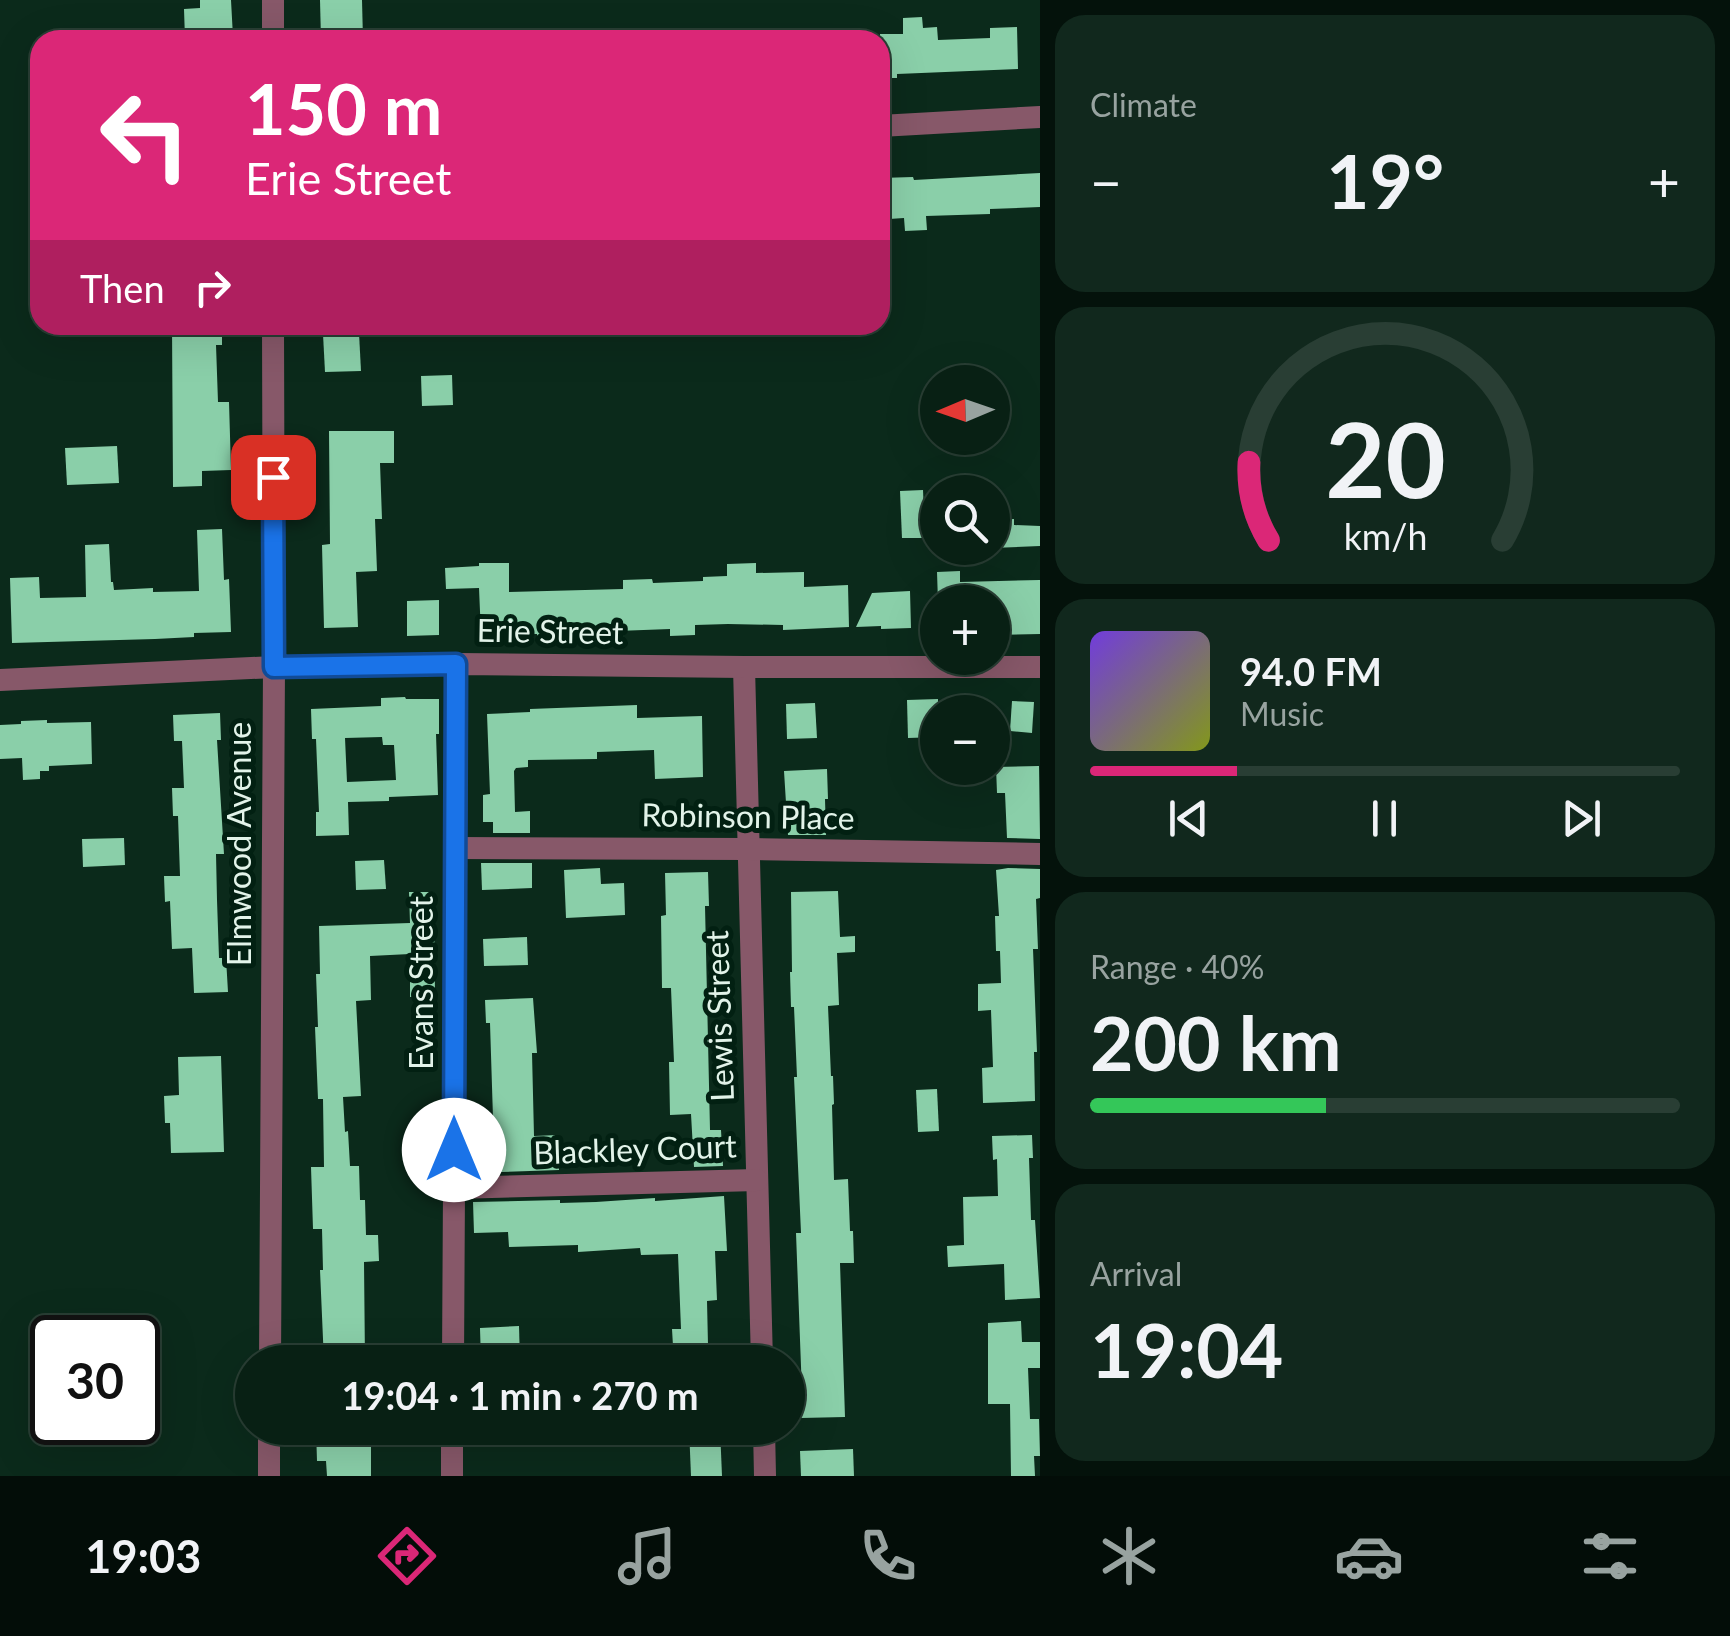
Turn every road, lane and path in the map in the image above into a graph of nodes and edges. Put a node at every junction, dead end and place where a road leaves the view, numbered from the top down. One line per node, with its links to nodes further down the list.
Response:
1 (272, 0): 2 (street)
2 (272, 30)
3 (1040, 117): 4 (street)
4 (890, 125)
5 (273, 335): 8 (street, Elmwood Avenue)
6 (456, 664): 8 (street, Erie Street); 9 (street, Erie Street); 11 (street, Evans Street)
7 (1040, 666): 9 (street, Erie Street)
8 (274, 667): 10 (street, Erie Street); 16 (street, Elmwood Avenue)
9 (744, 667): 12 (street, Lewis Street)
10 (0, 680)
11 (455, 848): 12 (street, Robinson Place); 15 (street, Evans Street)
12 (748, 849): 13 (street, Robinson Place); 14 (street, Lewis Street)
13 (1040, 854)
14 (758, 1180): 15 (street, Blackley Court); 18 (street, Lewis Street)
15 (454, 1188): 17 (street, Evans Street)
16 (270, 1345)
17 (452, 1345)
18 (762, 1345)
19 (270, 1445): 22 (street)
20 (452, 1445): 23 (street)
21 (764, 1445): 24 (street)
22 (269, 1476)
23 (452, 1476)
24 (765, 1476)

